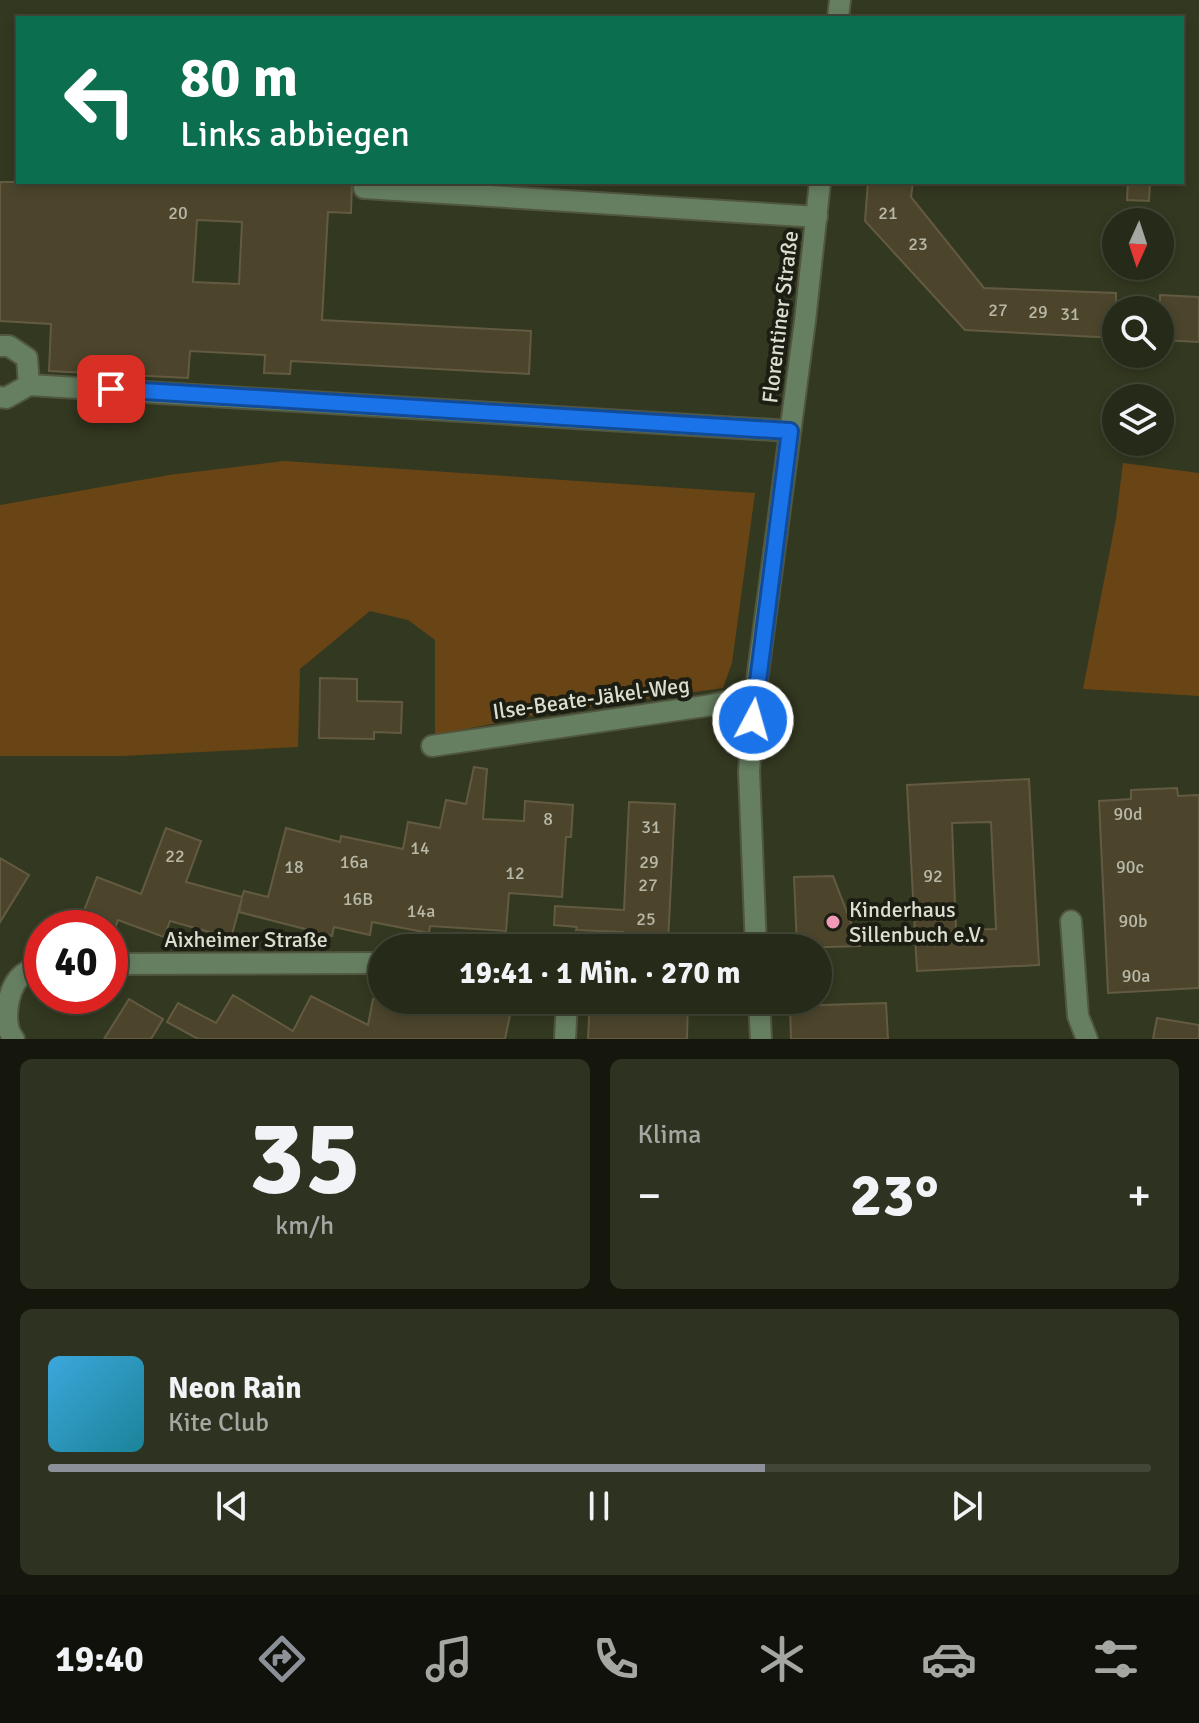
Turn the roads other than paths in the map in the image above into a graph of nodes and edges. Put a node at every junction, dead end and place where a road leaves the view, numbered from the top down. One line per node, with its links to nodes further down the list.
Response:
1 (820, 184): 3 (street, Florentiner Straße)
2 (364, 188): 3 (street)
3 (817, 217): 7 (street, Florentiner Straße)
4 (0, 346): 5 (street)
5 (29, 385): 6 (street); 7 (street)
6 (0, 397)
7 (790, 431): 8 (street, Florentiner Straße)
8 (755, 695): 9 (street, Ilse-Beate-Jäkel-Weg); 11 (street, Florentiner Straße)
9 (432, 746)
10 (1071, 921): 20 (street)
11 (755, 934)
12 (368, 963): 13 (street, Aixheimer Straße)
13 (128, 964)
14 (24, 974): 17 (street)
15 (566, 1014): 18 (street)
16 (760, 1014): 19 (street)
17 (14, 1039)
18 (565, 1039)
19 (761, 1039)
20 (1087, 1039)

